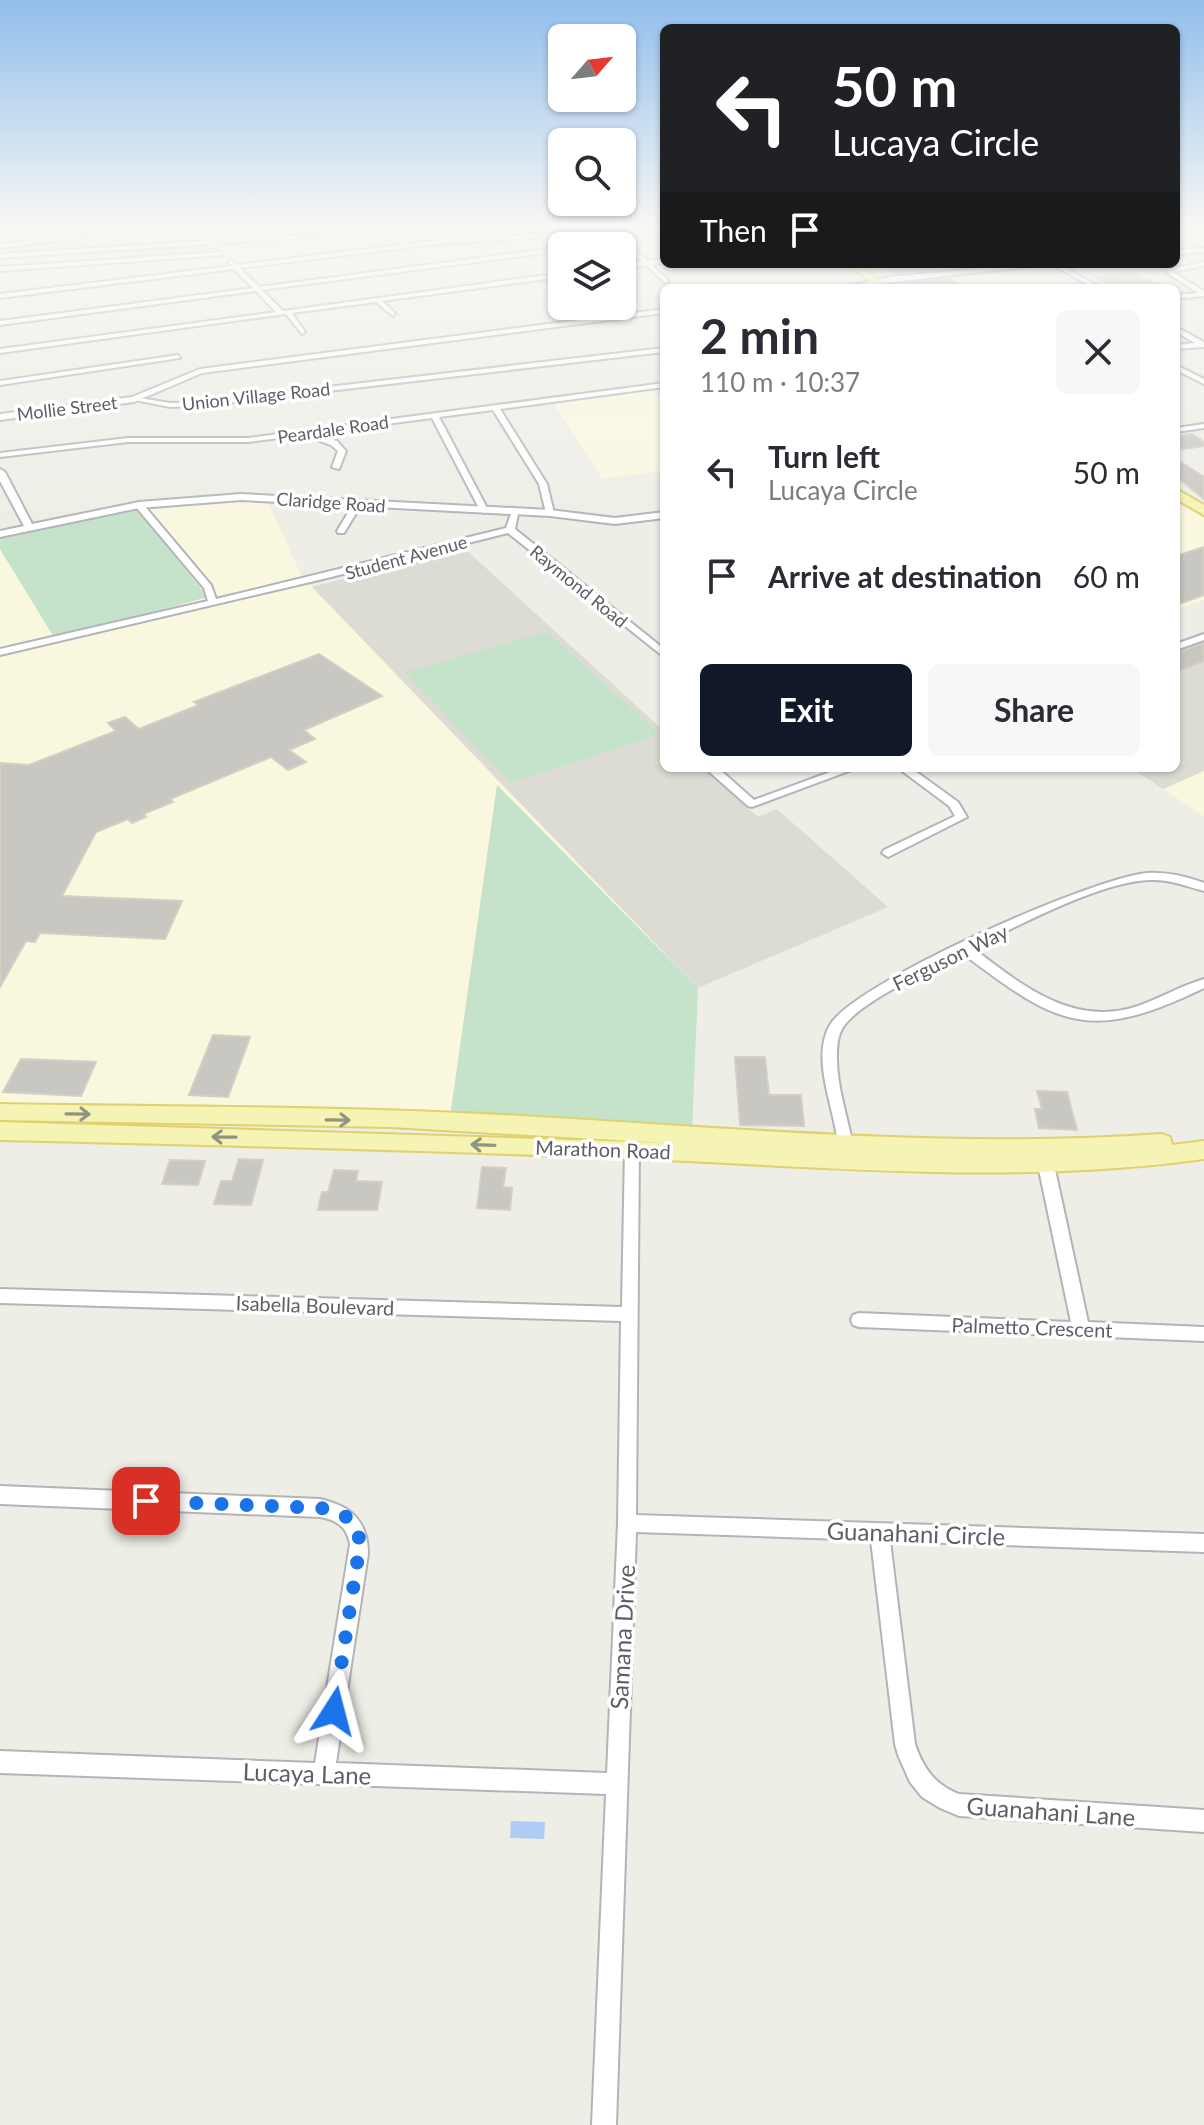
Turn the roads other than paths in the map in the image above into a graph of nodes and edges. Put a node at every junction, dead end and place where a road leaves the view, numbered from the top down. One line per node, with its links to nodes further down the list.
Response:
1 (186, 326): 9 (street)
2 (297, 326): 5 (street)
3 (547, 326): 15 (street, Mollie Street)
4 (1180, 331): 6 (street)
5 (302, 332)
6 (1204, 344): 7 (street)
7 (1180, 347)
8 (660, 350): 15 (street, Union Village Road)
9 (0, 351)
10 (178, 357): 13 (street)
11 (1180, 369): 12 (street)
12 (1204, 382)
13 (0, 383)
14 (660, 386): 16 (street, Peardale Road)
15 (134, 399): 18 (street, Mollie Street)
16 (495, 407): 17 (street, Peardale Road); 31 (street)
17 (434, 415): 21 (street, Peardale Road); 28 (street)
18 (0, 417)
19 (1204, 426): 20 (street)
20 (1180, 428)
21 (322, 434): 22 (street, Peardale Road); 23 (street)
22 (0, 455)
23 (336, 467)
24 (0, 472): 33 (street)
25 (1180, 496): 30 (main road)
26 (139, 505): 27 (street, Claridge Road); 33 (street, Claridge Road); 37 (street)
27 (357, 505): 28 (street, Claridge Road); 35 (street)
28 (484, 510): 29 (street, Claridge Road)
29 (516, 511): 31 (street, Claridge Road); 34 (street, Raymond Road)
30 (1204, 511)
31 (550, 513): 32 (street, Claridge Road)
32 (660, 515)
33 (29, 527): 36 (street, Claridge Road)
34 (510, 530): 38 (street, Student Avenue); 41 (street, Raymond Road)
35 (341, 531)
36 (0, 534)
37 (208, 587): 38 (street); 39 (street)
38 (232, 595): 39 (street, Student Avenue)
39 (212, 600): 43 (street, Student Avenue)
40 (1204, 637): 42 (street)
41 (659, 644)
42 (1180, 646)
43 (0, 652)
44 (716, 772): 45 (street)
45 (840, 772)
46 (910, 772): 47 (street)
47 (888, 853)
48 (1204, 887): 49 (street, Ferguson Way)
49 (965, 949): 50 (street); 56 (street, Ferguson Way)
50 (1204, 983)
51 (0, 1112): 56 (main road, Marathon Road, one-way to 56)
52 (0, 1131): 54 (main road, Marathon Road, one-way to 52)
53 (1204, 1137): 56 (main road, Marathon Road)
54 (632, 1149): 56 (main road, Marathon Road); 59 (street, Samana Drive)
55 (1204, 1150): 57 (main road, Marathon Road)
56 (847, 1153): 57 (main road, Marathon Road)
57 (1046, 1165): 61 (street)
58 (0, 1296): 59 (street, Isabella Boulevard)
59 (630, 1314): 64 (street, Samana Drive)
60 (859, 1320): 61 (street, Palmetto Crescent)
61 (1081, 1330): 62 (street, Palmetto Crescent)
62 (1204, 1334)
63 (0, 1495): 68 (street)
64 (627, 1523): 65 (street, Guanahani Circle); 69 (street, Samana Drive)
65 (879, 1531): 66 (street, Guanahani Circle); 70 (street, Guanahani Lane)
66 (1204, 1543)
67 (0, 1762): 68 (street, Lucaya Lane)
68 (324, 1773): 69 (street, Lucaya Lane)
69 (615, 1784): 71 (street, Samana Drive)
70 (1204, 1821)
71 (604, 2125)

